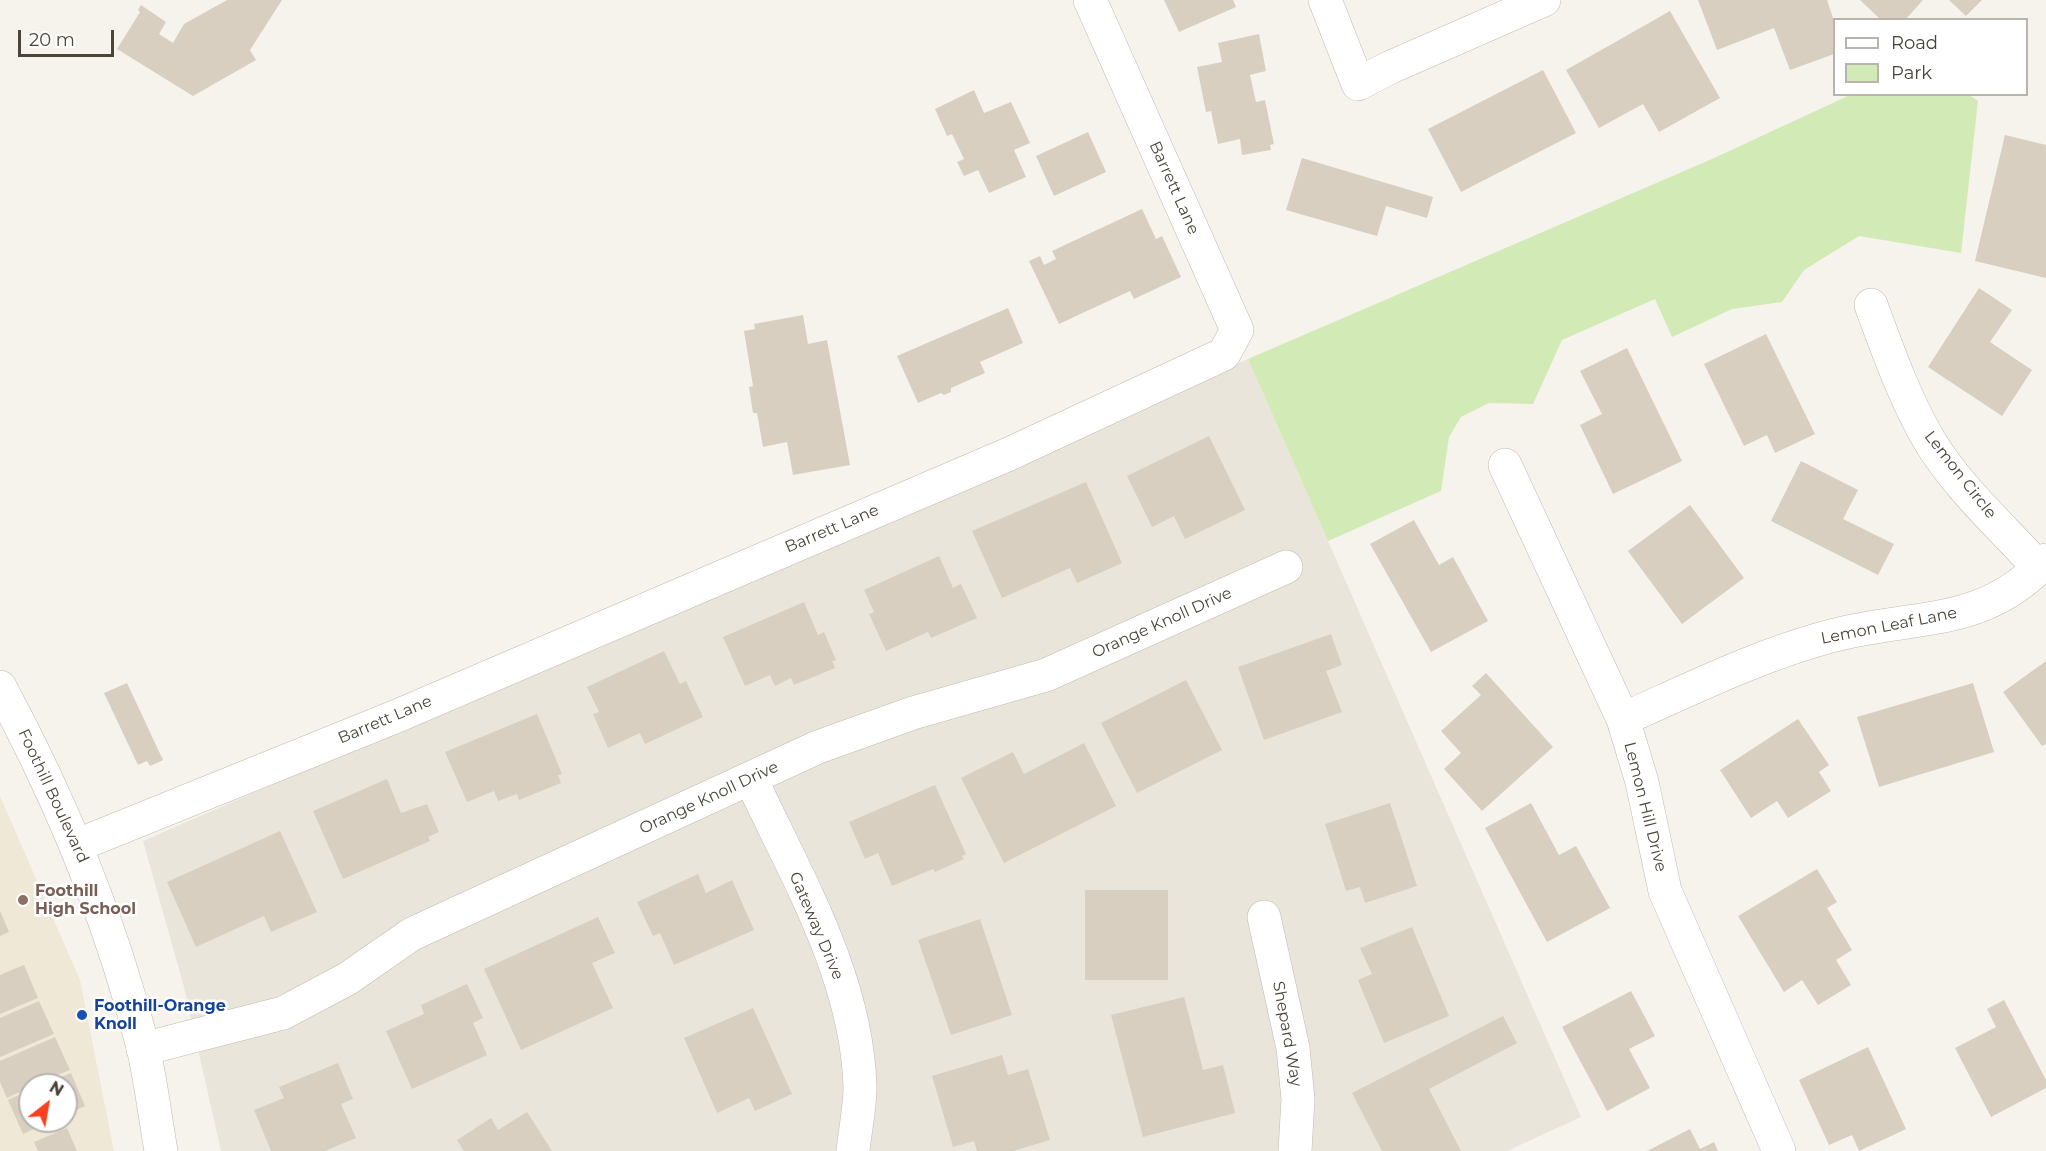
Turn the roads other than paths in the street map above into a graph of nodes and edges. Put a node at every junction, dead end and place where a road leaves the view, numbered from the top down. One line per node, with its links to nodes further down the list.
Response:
1 (1090, 0): 11 (street, Barrett Lane)
2 (1325, 0): 3 (street)
3 (1544, 0)
4 (1871, 305): 6 (street, Lemon Circle)
5 (1505, 465): 9 (street, Lemon Hill Drive)
6 (2042, 564): 9 (street, Lemon Leaf Lane)
7 (1286, 567): 10 (street, Orange Knoll Drive)
8 (0, 687): 11 (street, Foothill Boulevard)
9 (1623, 719): 17 (street, Lemon Hill Drive)
10 (751, 779): 13 (street, Orange Knoll Drive); 15 (street, Gateway Drive)
11 (78, 846): 13 (street, Foothill Boulevard)
12 (1264, 917): 16 (street, Shepard Way)
13 (144, 1049): 14 (street, Foothill Boulevard)
14 (161, 1151)
15 (853, 1151)
16 (1295, 1151)
17 (1779, 1151)

